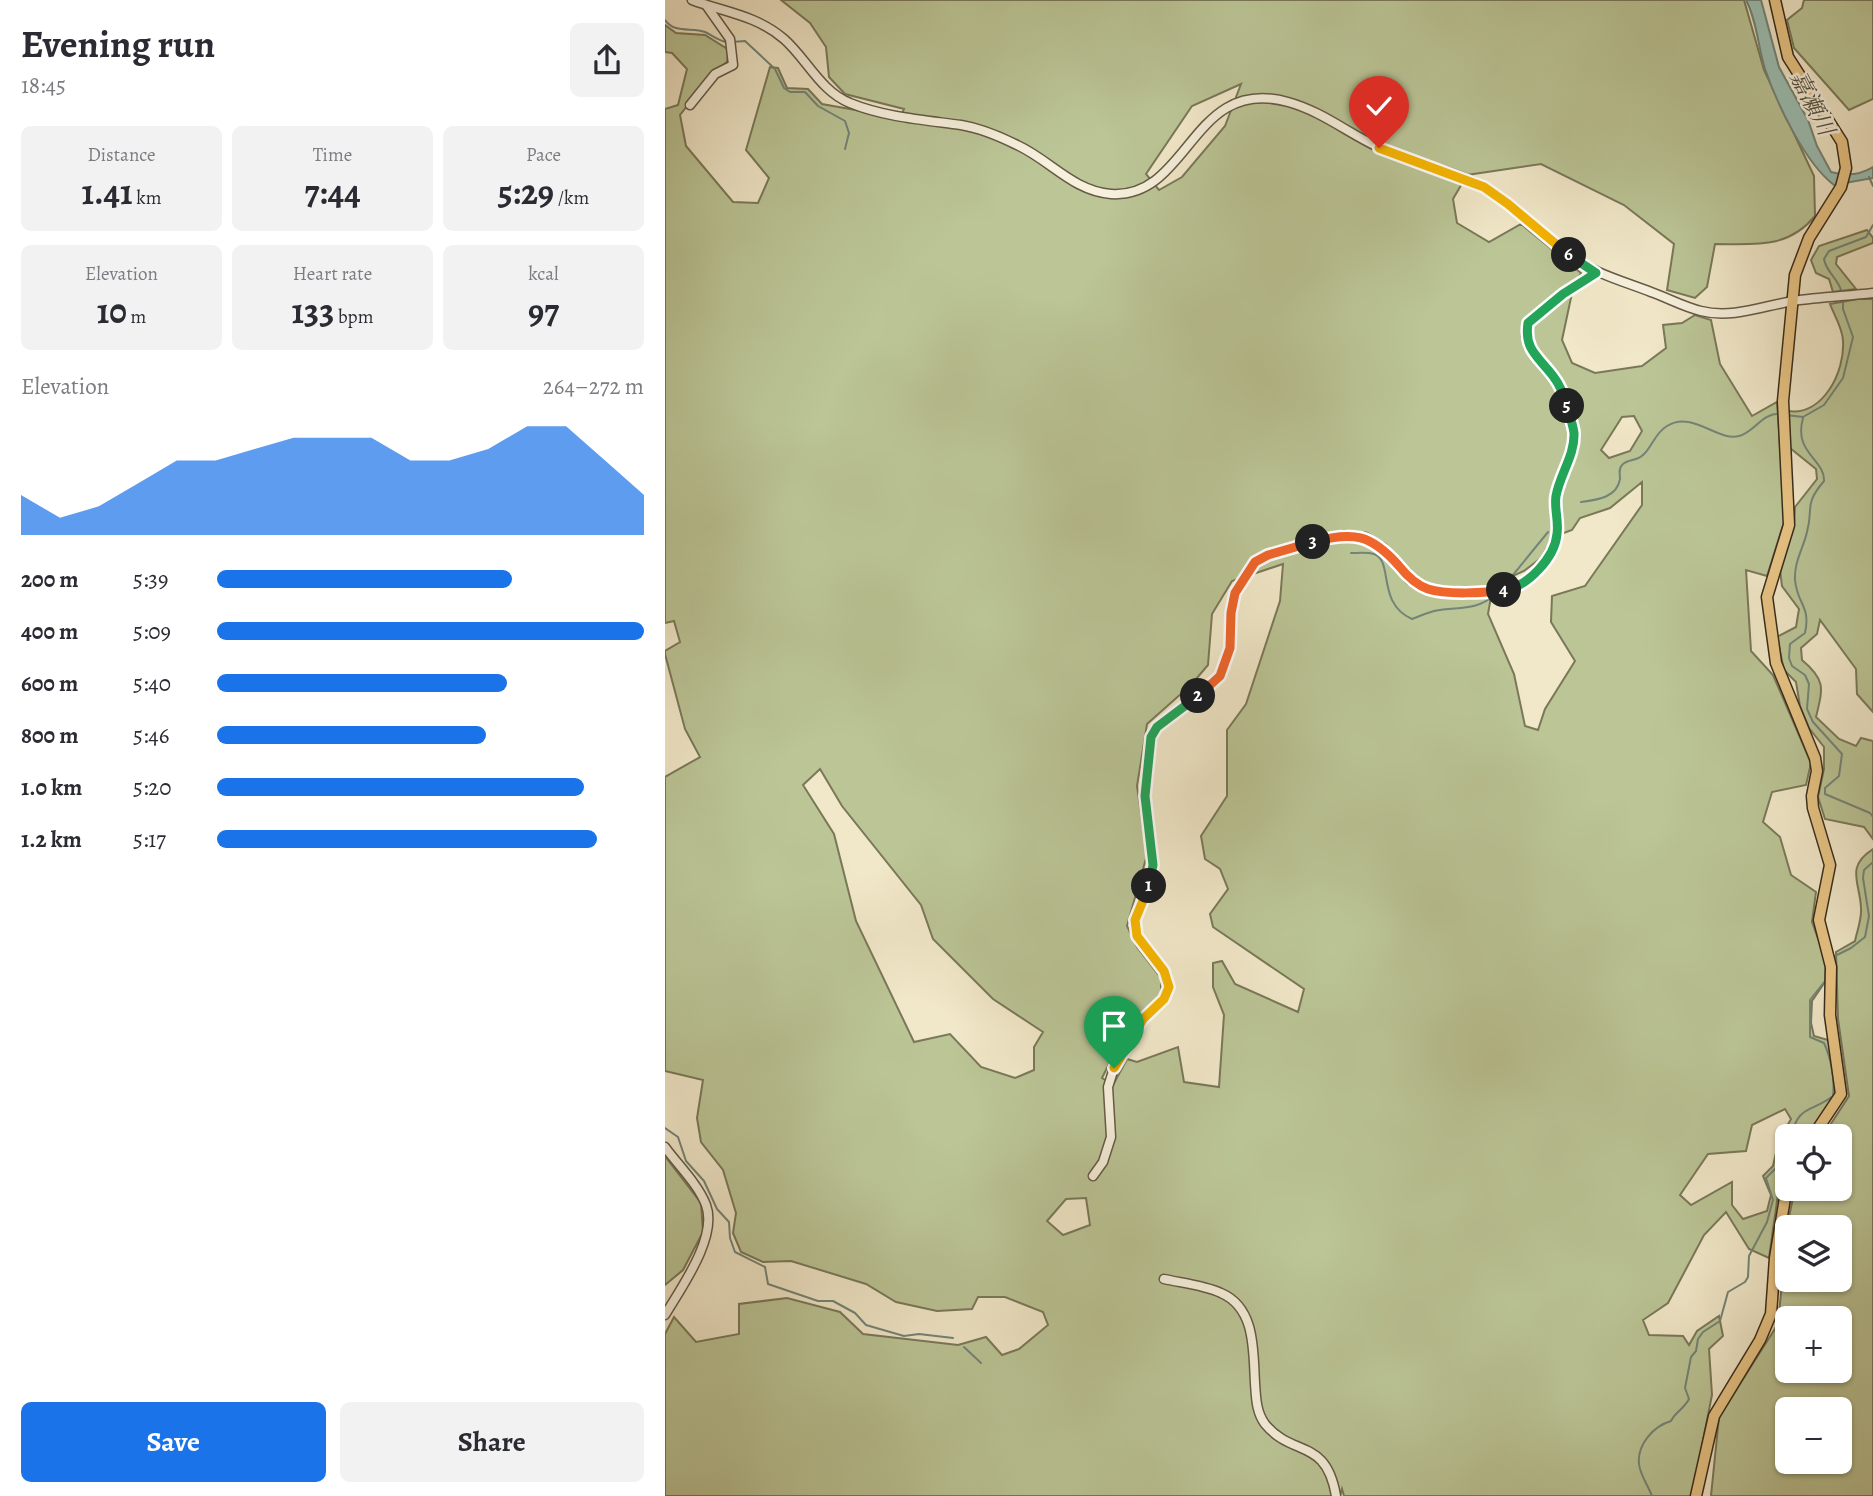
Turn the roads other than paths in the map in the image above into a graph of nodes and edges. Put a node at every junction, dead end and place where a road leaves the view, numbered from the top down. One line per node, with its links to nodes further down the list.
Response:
1 (692, 0): 3 (street)
2 (1775, 0): 7 (main road)
3 (706, 5): 4 (street); 5 (street)
4 (690, 105)
5 (1596, 273): 7 (street); 10 (street)
6 (1873, 293): 7 (street)
7 (1792, 302): 8 (main road)
8 (1821, 1124)
9 (665, 1147): 13 (street)
10 (1093, 1176)
11 (1783, 1201): 15 (main road)
12 (1164, 1279): 14 (street)
13 (665, 1315)
14 (1336, 1496)
15 (1696, 1496)

